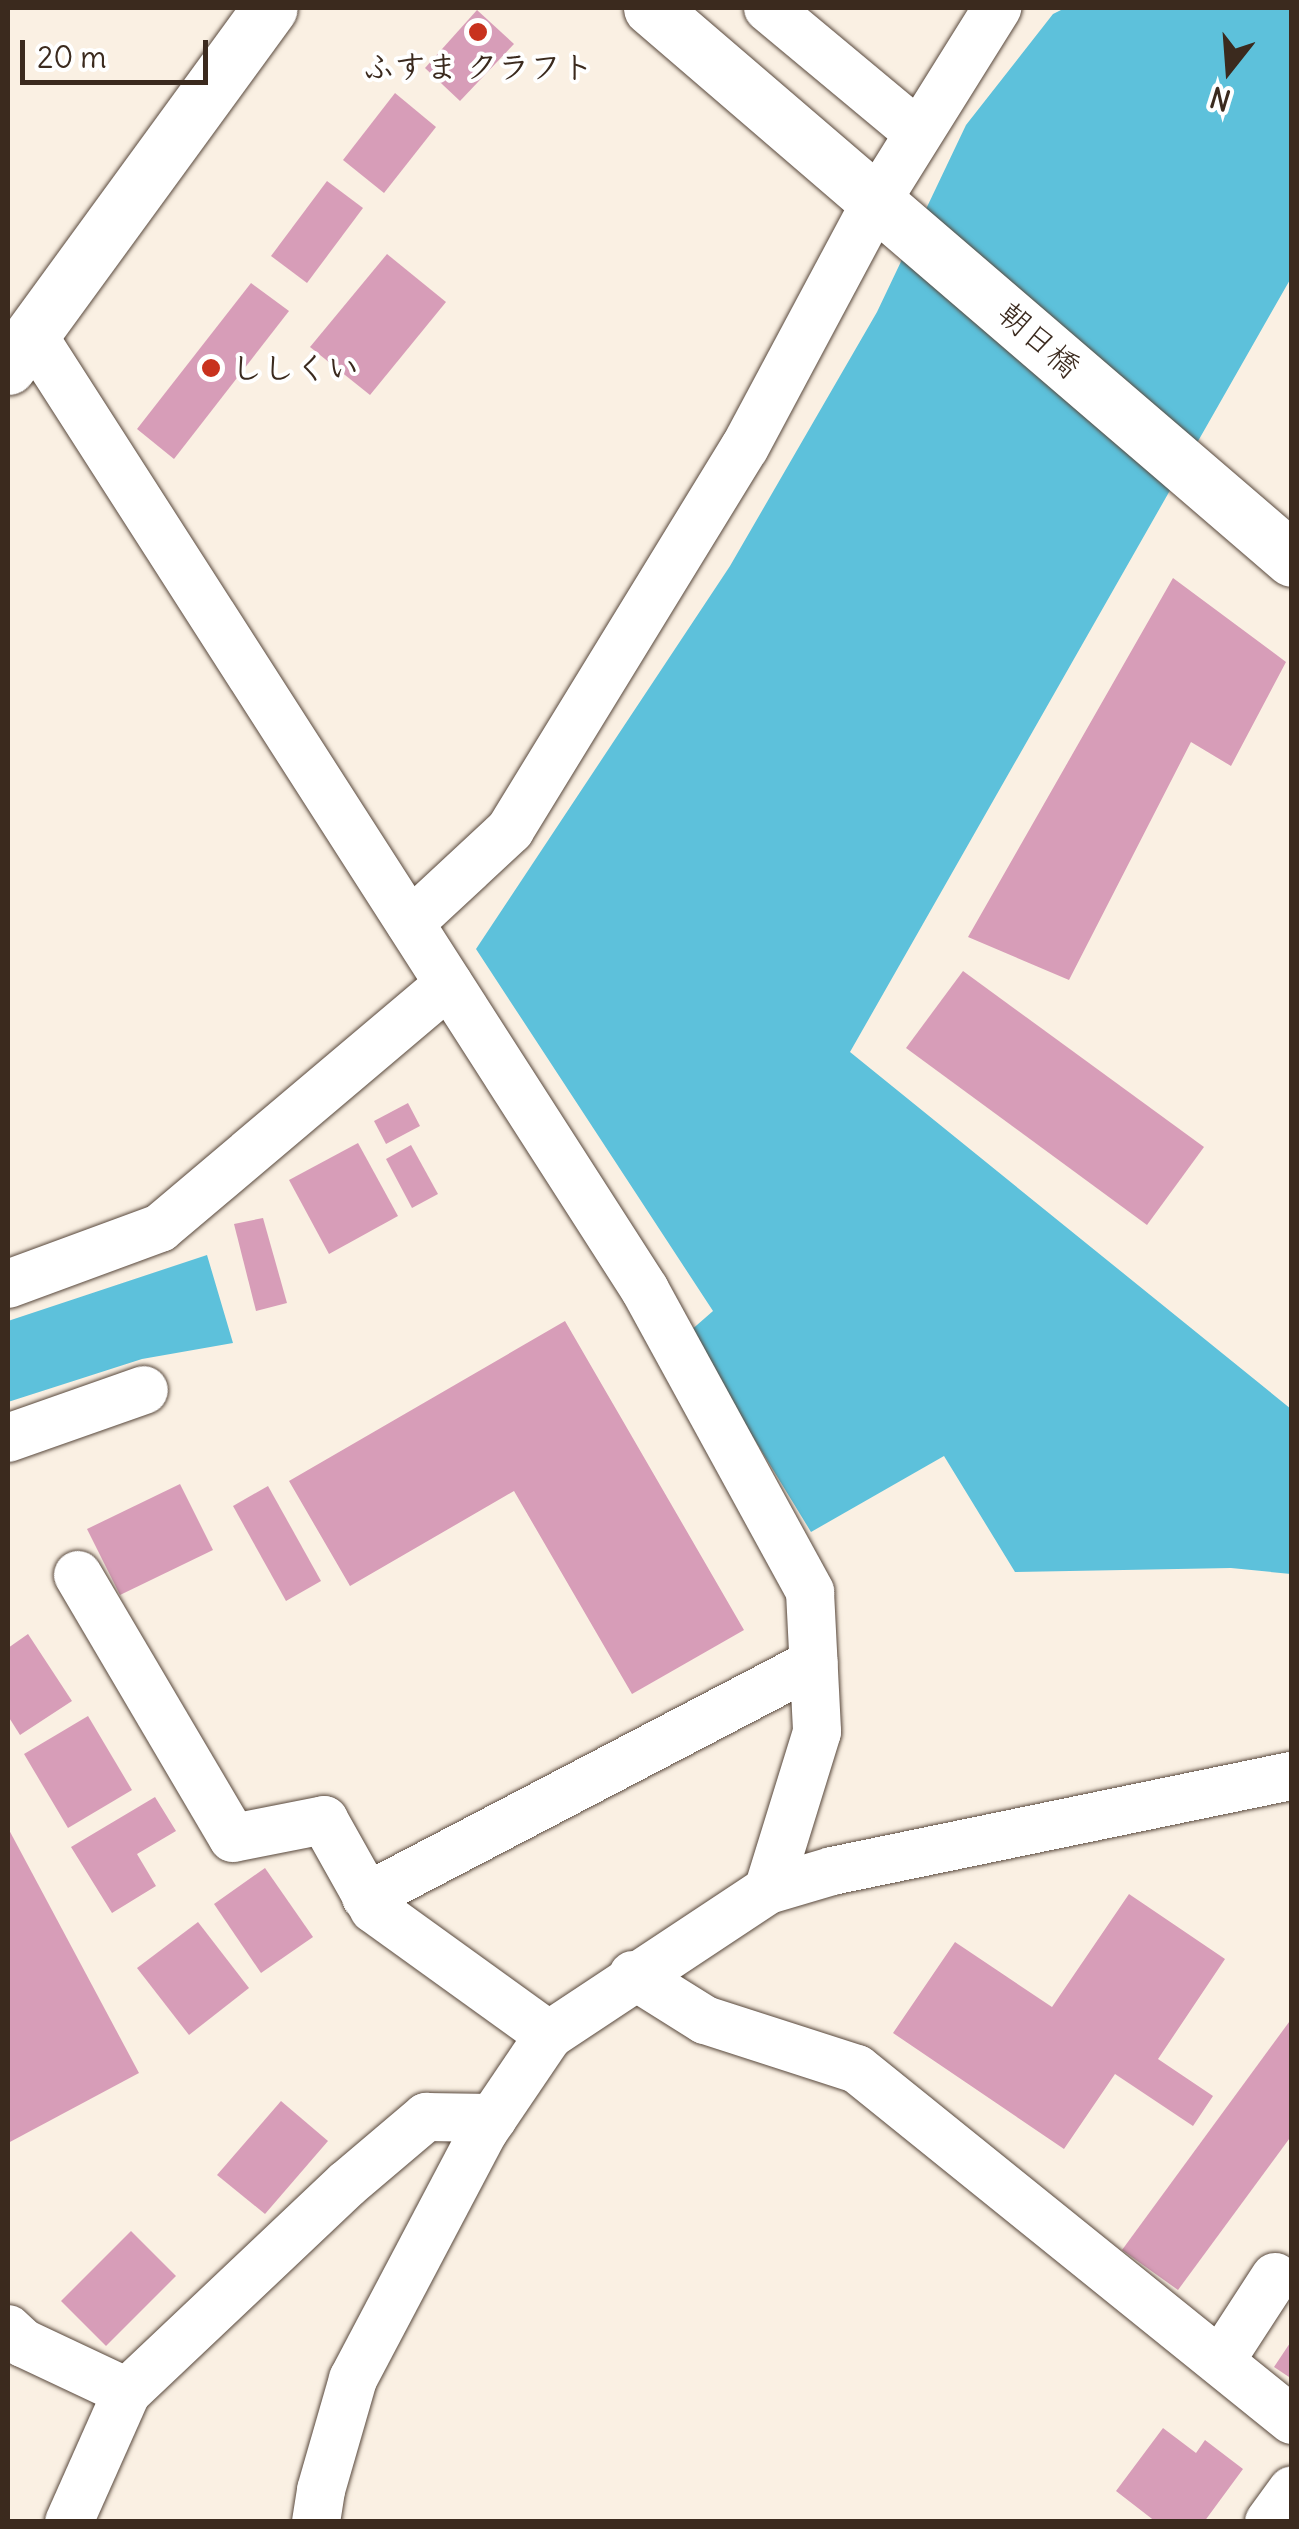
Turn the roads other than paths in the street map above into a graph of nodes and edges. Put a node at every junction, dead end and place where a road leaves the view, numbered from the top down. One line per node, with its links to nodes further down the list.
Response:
1 (270, 8): 7 (street)
2 (652, 8): 6 (street, 朝日橋)
3 (768, 8): 5 (street)
4 (996, 8): 5 (street)
5 (918, 133): 6 (street)
6 (876, 202): 8 (street, 朝日橋); 9 (street)
7 (15, 352): 9 (street)
8 (1292, 559)
9 (410, 923): 10 (street)
10 (449, 984): 11 (street); 15 (street)
11 (8, 1284)
12 (144, 1390): 13 (street)
13 (8, 1438)
14 (78, 1575): 18 (street)
15 (814, 1663): 17 (street); 18 (street)
16 (1292, 1776): 17 (street)
17 (768, 1890): 19 (street)
18 (366, 1897): 20 (street)
19 (634, 1974): 20 (street); 24 (street)
20 (549, 2034): 21 (street)
21 (493, 2118): 25 (street); 29 (street)
22 (1275, 2277): 24 (street)
23 (8, 2329): 25 (street)
24 (1221, 2360): 26 (street)
25 (126, 2392): 28 (street)
26 (1292, 2420)
27 (1292, 2490): 30 (street)
28 (69, 2522)
29 (316, 2522)
30 (1269, 2522)

